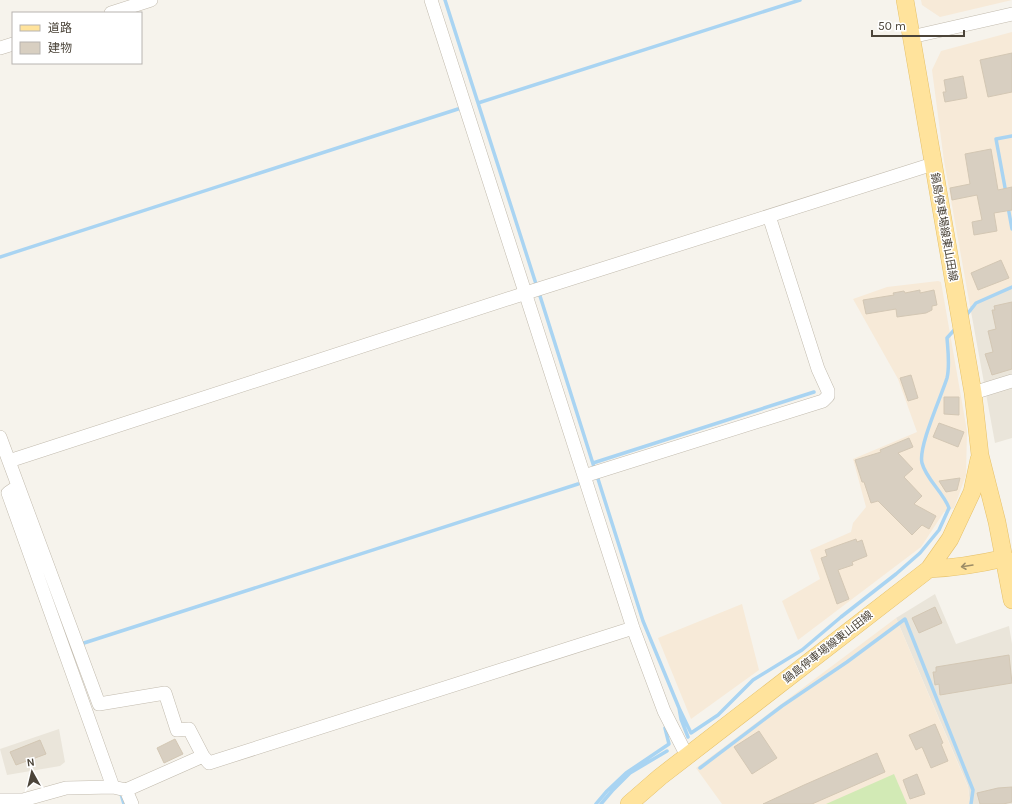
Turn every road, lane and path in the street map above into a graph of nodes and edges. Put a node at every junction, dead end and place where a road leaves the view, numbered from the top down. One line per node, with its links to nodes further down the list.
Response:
1 (151, 0): 4 (street)
2 (431, 0): 11 (street)
3 (905, 0): 6 (main road, 鍋島停車場線東山田線)
4 (114, 12)
5 (1012, 14): 6 (street)
6 (911, 37): 9 (main road, 鍋島停車場線東山田線)
7 (12, 44): 8 (street)
8 (0, 48)
9 (933, 164): 10 (street); 13 (main road, 鍋島停車場線東山田線)
10 (769, 216): 11 (street); 17 (street)
11 (526, 294): 16 (street); 17 (street)
12 (1012, 381): 13 (street)
13 (973, 393): 15 (main road, 鍋島停車場線東山田線)
14 (0, 437): 16 (street)
15 (980, 455): 19 (main road, 鍋島停車場線東山田線); 20 (main road, 鍋島停車場線東山田線)
16 (9, 461): 18 (street)
17 (584, 476): 22 (street)
18 (13, 489): 23 (street); 25 (street)
19 (1008, 568): 20 (main road, one-way to 20); 21 (main road, 鍋島停車場線東山田線)
20 (929, 569): 24 (main road, 鍋島停車場線東山田線)
21 (1012, 600)
22 (633, 628): 23 (street); 24 (street)
23 (204, 756): 26 (street)
24 (687, 756): 29 (main road, 鍋島停車場線東山田線)
25 (113, 787): 26 (street); 27 (street)
26 (126, 790): 28 (street)
27 (0, 800)
28 (132, 804)
29 (628, 804)

